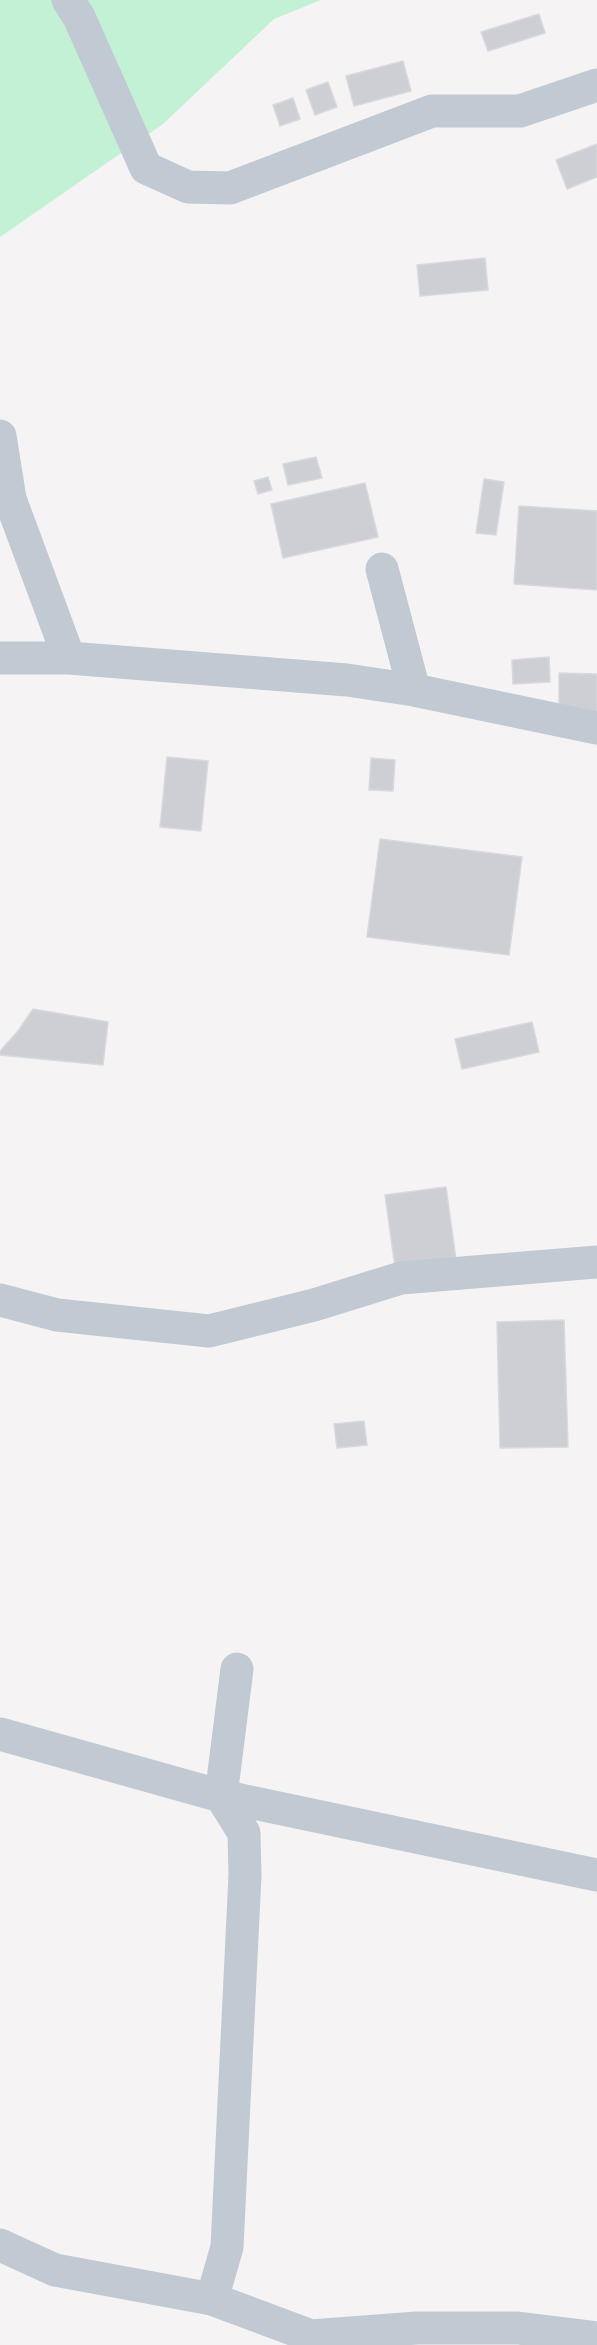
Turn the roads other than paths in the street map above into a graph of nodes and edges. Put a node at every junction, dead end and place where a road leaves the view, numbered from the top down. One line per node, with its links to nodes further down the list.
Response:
1 (68, 0): 2 (street)
2 (597, 85)
3 (0, 436): 6 (street)
4 (382, 569): 7 (street)
5 (0, 658): 6 (street)
6 (69, 658): 7 (street)
7 (414, 690): 8 (street)
8 (597, 728)
9 (597, 1262): 10 (street)
10 (0, 1300)
11 (237, 1669): 13 (street)
12 (0, 1734): 13 (street)
13 (221, 1796): 14 (street); 16 (street)
14 (597, 1875)
15 (0, 2245): 16 (street)
16 (212, 2299): 18 (street)
17 (597, 2338): 18 (street)
18 (311, 2341)

